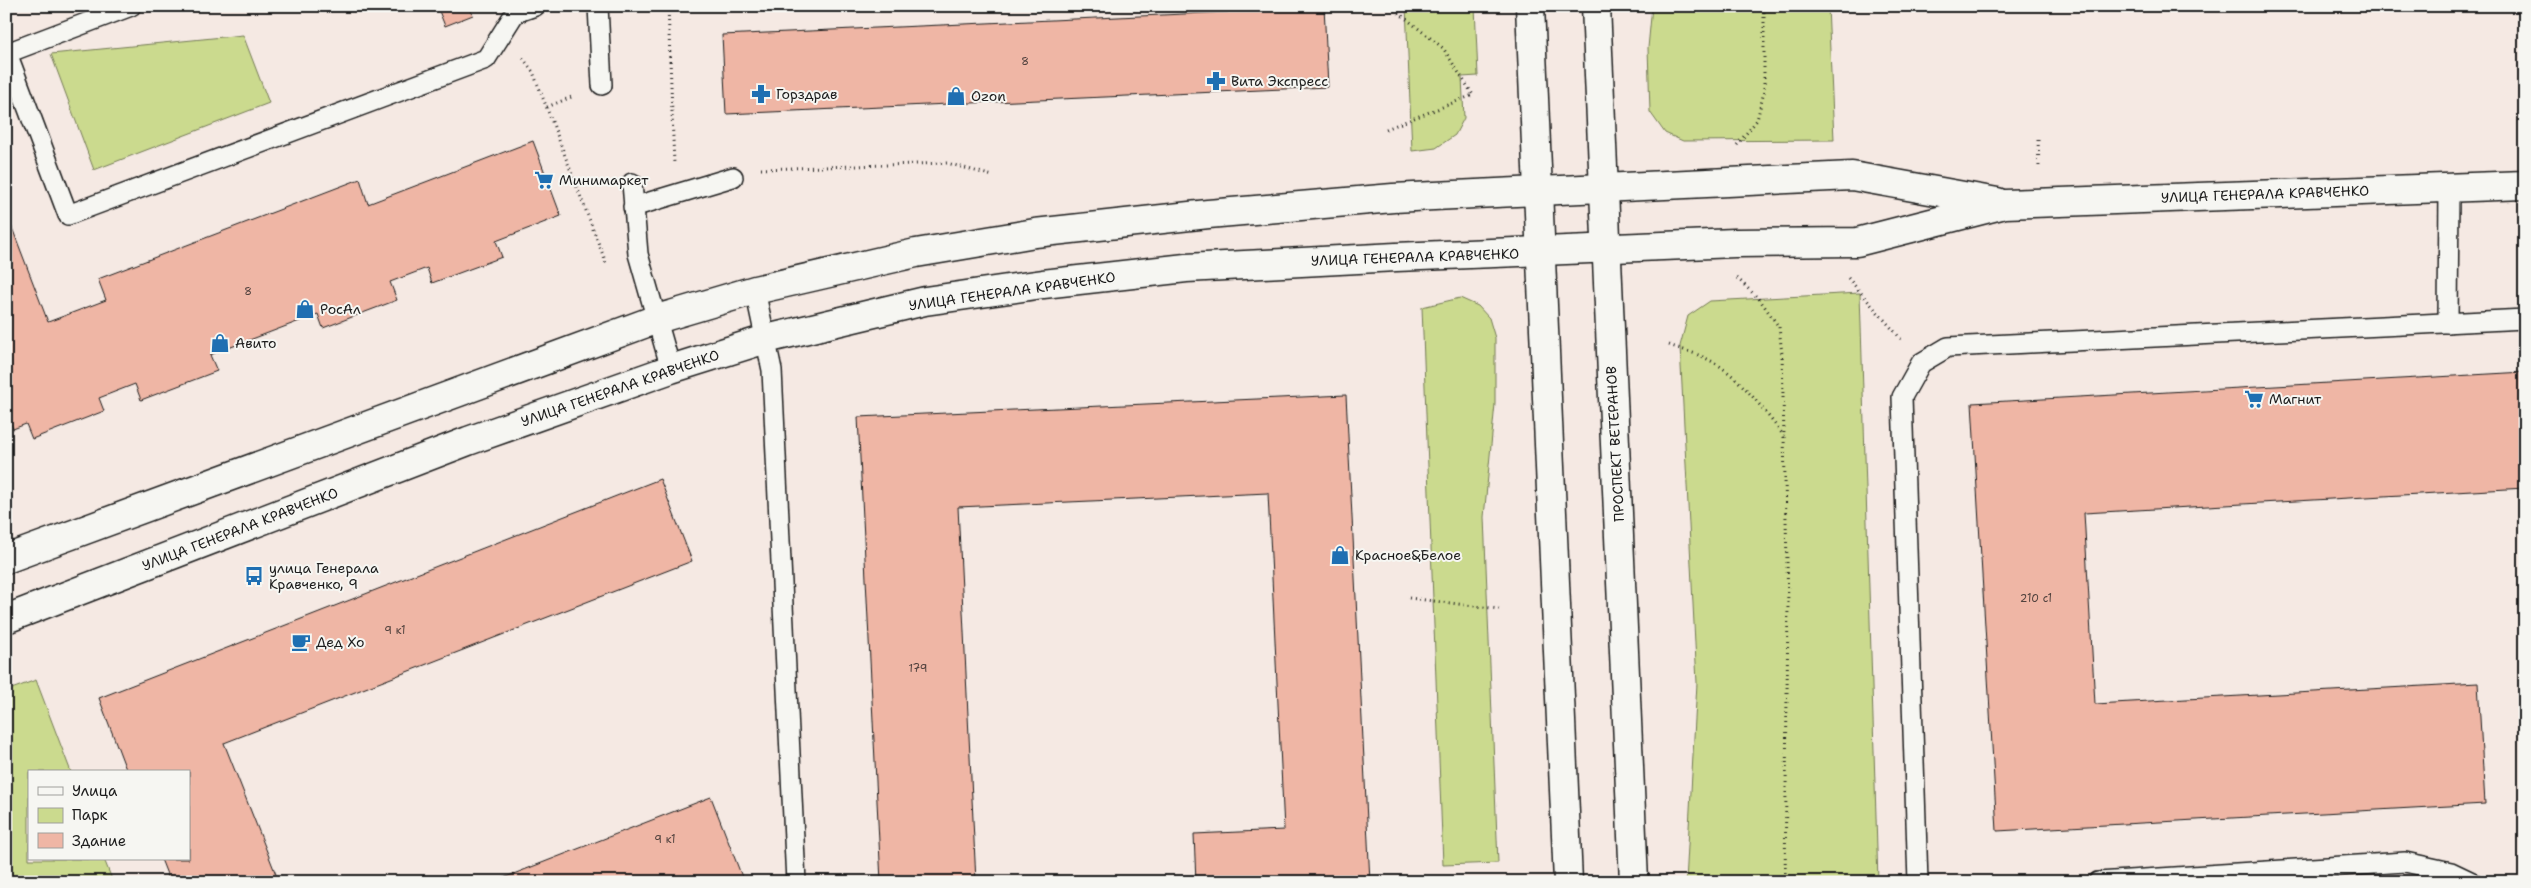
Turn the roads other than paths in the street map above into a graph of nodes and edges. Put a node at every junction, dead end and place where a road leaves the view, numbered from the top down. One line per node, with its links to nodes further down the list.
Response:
1 (131, 6): 2 (lane)
2 (536, 6)
3 (598, 6): 6 (lane)
4 (1530, 6): 12 (street)
5 (1596, 6): 10 (street, ПРОСПЕКТ ВЕТЕРАНОВ)
6 (602, 85)
7 (733, 177): 14 (lane)
8 (632, 183): 14 (lane)
9 (2525, 185): 11 (street, УЛИЦА ГЕНЕРАЛА КРАВЧЕНКО)
10 (1605, 188): 12 (street, УЛИЦА ГЕНЕРАЛА КРАВЧЕНКО); 13 (street, УЛИЦА ГЕНЕРАЛА КРАВЧЕНКО); 15 (street, ПРОСПЕКТ ВЕТЕРАНОВ)
11 (2449, 188): 13 (street, УЛИЦА ГЕНЕРАЛА КРАВЧЕНКО); 20 (lane)
12 (1538, 191): 16 (street); 17 (street, УЛИЦА ГЕНЕРАЛА КРАВЧЕНКО)
13 (2005, 204): 15 (street, УЛИЦА ГЕНЕРАЛА КРАВЧЕНКО)
14 (632, 207): 18 (lane)
15 (1608, 249): 16 (street, УЛИЦА ГЕНЕРАЛА КРАВЧЕНКО); 27 (street, ПРОСПЕКТ ВЕТЕРАНОВ)
16 (1541, 252): 21 (street, УЛИЦА ГЕНЕРАЛА КРАВЧЕНКО); 26 (street)
17 (755, 290): 18 (street, УЛИЦА ГЕНЕРАЛА КРАВЧЕНКО); 21 (lane)
18 (657, 319): 22 (lane); 23 (street, УЛИЦА ГЕНЕРАЛА КРАВЧЕНКО)
19 (2525, 319): 20 (lane)
20 (2448, 323): 28 (lane)
21 (766, 339): 22 (street, УЛИЦА ГЕНЕРАЛА КРАВЧЕНКО); 25 (lane)
22 (672, 369): 24 (street, УЛИЦА ГЕНЕРАЛА КРАВЧЕНКО)
23 (6, 559)
24 (6, 619)
25 (796, 882)
26 (1568, 882)
27 (1634, 882)
28 (1918, 882)
29 (2098, 882): 30 (lane)
30 (2472, 882)

